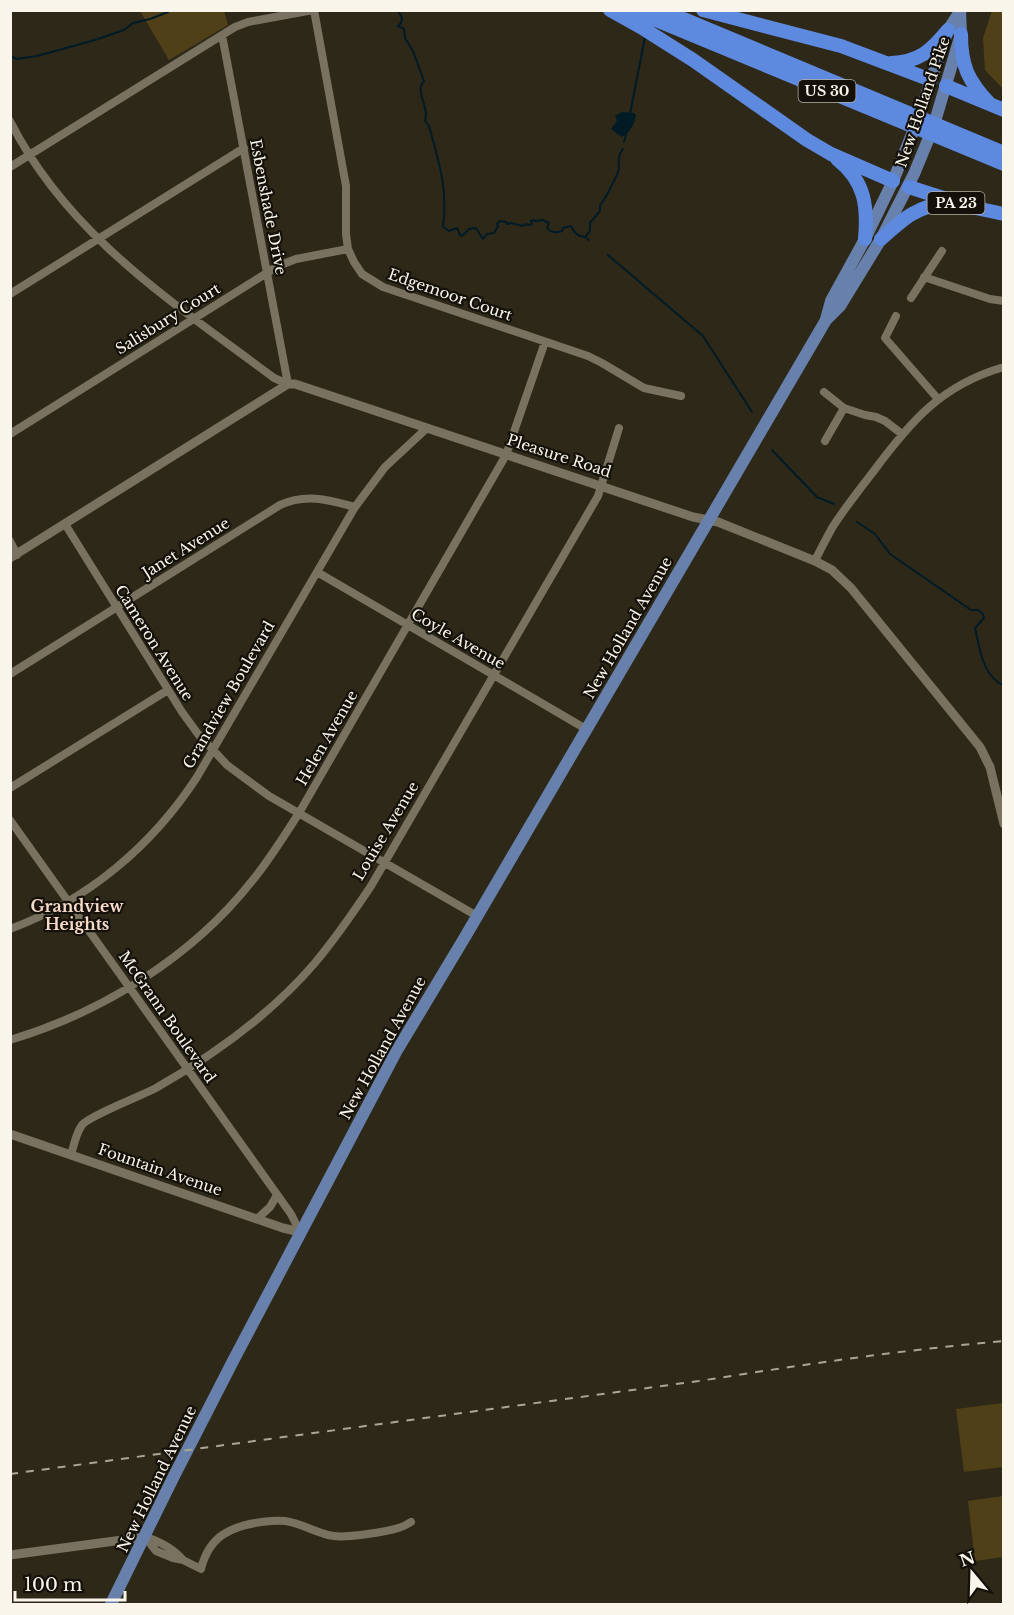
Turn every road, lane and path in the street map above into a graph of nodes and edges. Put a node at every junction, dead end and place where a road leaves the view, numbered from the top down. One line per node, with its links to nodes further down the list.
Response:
1 (313, 10): 8 (street, Edgemoor Court); 28 (street, Edgemoor Court)
2 (610, 10): 6 (highway)
3 (632, 10): 6 (highway, US 30)
4 (703, 10): 9 (highway)
5 (960, 11): 7 (main road, New Holland Pike)
6 (650, 21): 16 (highway, US 30); 17 (highway); 19 (highway, US 30)
7 (954, 32): 9 (highway); 10 (main road, New Holland Pike); 11 (main road, New Holland Pike); 12 (highway)
8 (222, 35): 15 (street, Esbenshade Drive); 18 (street, Edgemoor Court)
9 (886, 63): 10 (highway)
10 (931, 80): 11 (main road); 21 (main road, New Holland Pike)
11 (946, 86): 12 (highway); 22 (main road, New Holland Pike)
12 (990, 104): 13 (highway)
13 (1004, 110)
14 (10, 121): 18 (street)
15 (244, 148): 25 (street); 30 (street, Esbenshade Drive)
16 (1004, 153)
17 (831, 154): 21 (highway); 26 (highway)
18 (29, 156): 20 (street, Edgemoor Court); 25 (street)
19 (1004, 164)
20 (10, 167)
21 (893, 181): 22 (main road, PA 23); 26 (main road, New Holland Pike)
22 (909, 187): 23 (highway, PA 23); 27 (main road, New Holland Pike)
23 (956, 203): 24 (highway, PA 23); 27 (highway)
24 (1004, 214)
25 (98, 239): 32 (street); 36 (street)
26 (865, 239): 37 (main road, New Holland Pike)
27 (881, 239): 37 (main road, New Holland Pike)
28 (348, 249): 30 (street, Salisbury Court); 38 (street, Edgemoor Court)
29 (942, 251): 31 (street)
30 (267, 273): 36 (street, Salisbury Court); 40 (street, Esbenshade Drive)
31 (924, 277): 33 (street); 34 (street)
32 (10, 294)
33 (911, 298)
34 (1004, 301)
35 (896, 316): 43 (street)
36 (195, 318): 40 (street); 47 (street, Salisbury Court)
37 (826, 320): 53 (main road, New Holland Pike)
38 (545, 342): 42 (street, Edgemoor Court); 50 (street, Helen Avenue)
39 (1004, 367): 43 (street)
40 (288, 384): 45 (street, Pleasure Road); 54 (street)
41 (824, 392): 44 (street)
42 (681, 396)
43 (938, 399): 48 (street)
44 (844, 408): 48 (street); 49 (street)
45 (427, 428): 50 (street, Pleasure Road); 52 (street, Grandview Boulevard)
46 (619, 428): 51 (street, Louise Avenue)
47 (10, 434)
48 (902, 434): 57 (street)
49 (825, 441)
50 (506, 455): 51 (street, Pleasure Road); 60 (street, Helen Avenue)
51 (602, 486): 53 (street, Pleasure Road); 62 (street, Louise Avenue)
52 (355, 507): 58 (street, Grandview Boulevard); 59 (street, Janet Avenue)
53 (708, 520): 57 (street, Pleasure Road); 64 (main road, New Holland Avenue)
54 (64, 524): 56 (street); 59 (street, Cameron Avenue)
55 (10, 541): 56 (street)
56 (14, 556)
57 (815, 561): 69 (street, Pleasure Road)
58 (317, 572): 60 (street, Coyle Avenue); 65 (street, Grandview Boulevard)
59 (116, 608): 61 (street, Janet Avenue); 63 (street, Cameron Avenue)
60 (408, 625): 62 (street, Coyle Avenue); 67 (street, Helen Avenue)
61 (10, 674)
62 (494, 675): 64 (street, Coyle Avenue); 70 (street, Louise Avenue)
63 (168, 690): 65 (street, Cameron Avenue); 66 (street)
64 (586, 729): 72 (main road, New Holland Avenue)
65 (213, 750): 67 (street, Cameron Avenue); 71 (street, Grandview Boulevard)
66 (10, 788)
67 (299, 813): 70 (street, Cameron Avenue); 74 (street, Helen Avenue)
68 (10, 820): 71 (street, McGrann Boulevard)
69 (1004, 824)
70 (384, 862): 72 (street, Cameron Avenue); 76 (street, Louise Avenue)
71 (69, 902): 73 (street, Grandview Boulevard); 74 (street, McGrann Boulevard)
72 (477, 916): 81 (main road, New Holland Avenue)
73 (10, 929)
74 (129, 987): 75 (street, Helen Avenue); 76 (street, McGrann Boulevard)
75 (10, 1040)
76 (188, 1069): 78 (street, Louise Avenue); 79 (street, McGrann Boulevard)
77 (10, 1134): 78 (street, Fountain Avenue)
78 (71, 1155): 80 (street, Fountain Avenue)
79 (277, 1196): 80 (street); 81 (street, McGrann Boulevard)
80 (257, 1219): 81 (street, Fountain Avenue)
81 (300, 1232): 83 (main road, New Holland Avenue)
82 (411, 1522): 83 (street)
83 (145, 1537): 84 (street); 85 (main road, New Holland Avenue)
84 (10, 1555)
85 (111, 1605)

